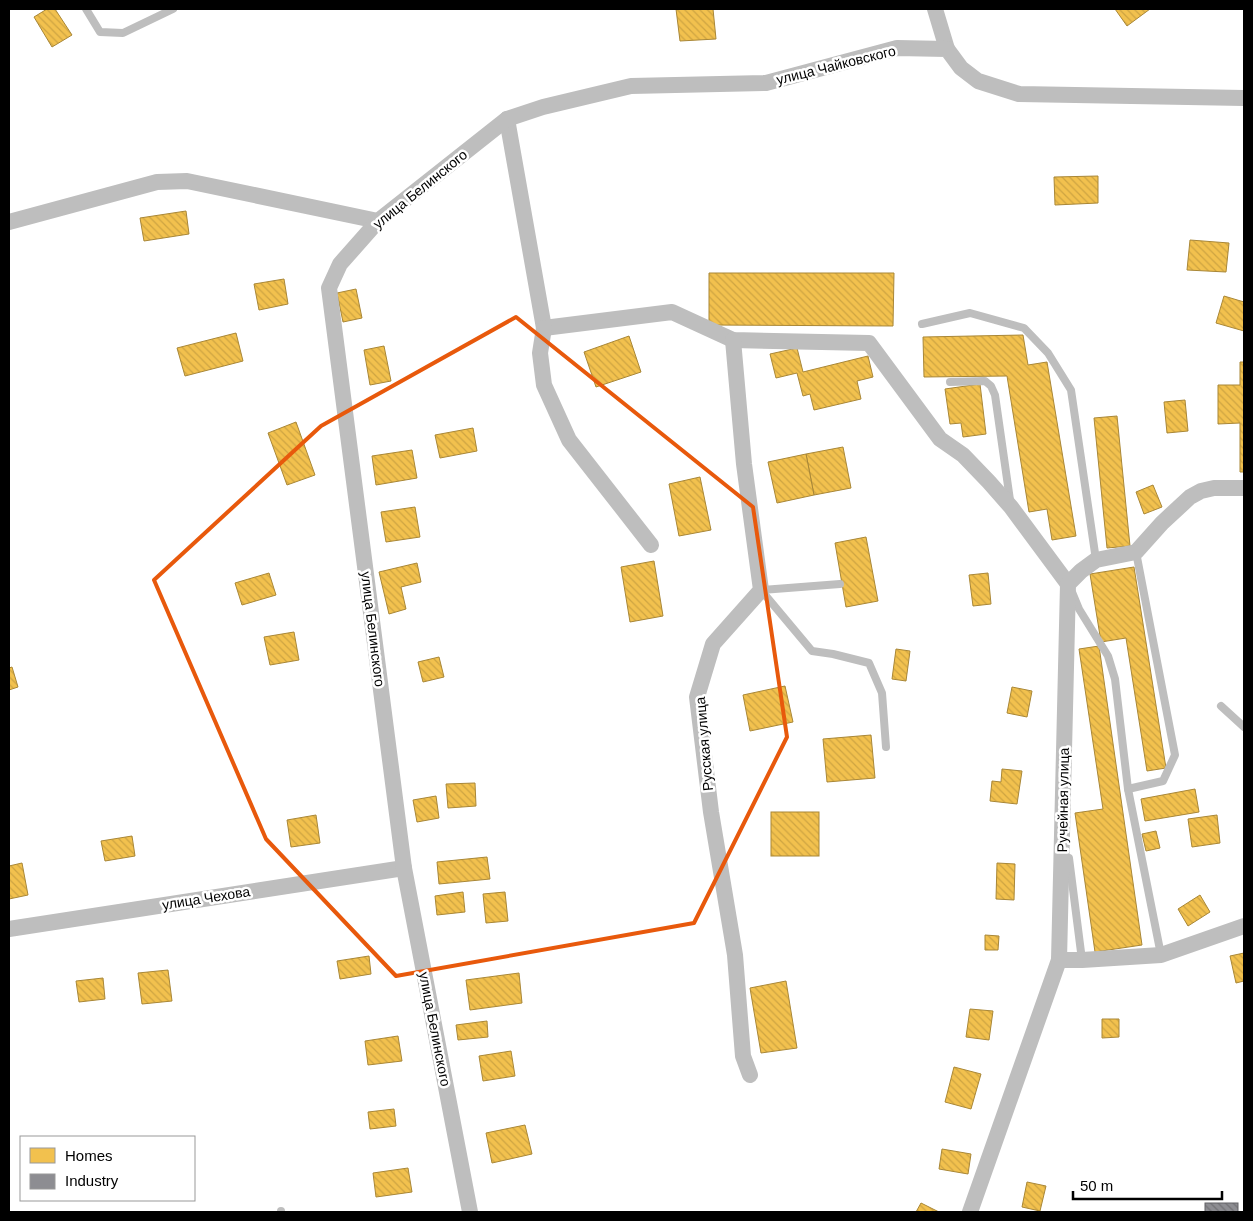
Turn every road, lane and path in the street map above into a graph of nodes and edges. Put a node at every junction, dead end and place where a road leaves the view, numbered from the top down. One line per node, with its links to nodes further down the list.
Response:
1 (86, 9): 2 (lane)
2 (173, 9)
3 (935, 9): 4 (street)
4 (946, 49): 5 (street); 6 (street, улица Чайковского)
5 (1244, 98)
6 (507, 119): 7 (street, улица Белинского); 10 (street)
7 (378, 221): 8 (street); 26 (street, улица Белинского)
8 (9, 222)
9 (922, 324): 17 (lane)
10 (544, 328): 11 (street); 15 (street)
11 (734, 340): 14 (street); 20 (street)
12 (950, 382): 14 (lane)
13 (1244, 488): 16 (street)
14 (1011, 507): 19 (street)
15 (651, 545)
16 (1136, 552): 17 (street); 24 (lane)
17 (1096, 560): 19 (street)
18 (840, 584): 20 (lane)
19 (1068, 584): 24 (lane); 30 (street, Ручейная улица)
20 (761, 590): 23 (lane); 32 (street, Русская улица)
21 (1221, 706): 22 (lane)
22 (1244, 727)
23 (886, 747)
24 (1128, 789): 29 (lane)
25 (1069, 858): 31 (lane)
26 (404, 868): 28 (street, улица Чехова); 33 (street, улица Белинского)
27 (1244, 926): 29 (street)
28 (9, 929)
29 (1161, 956): 31 (street)
30 (1059, 960): 31 (street); 34 (street, Ручейная улица)
31 (1082, 960)
32 (750, 1075)
33 (470, 1212)
34 (970, 1212)

